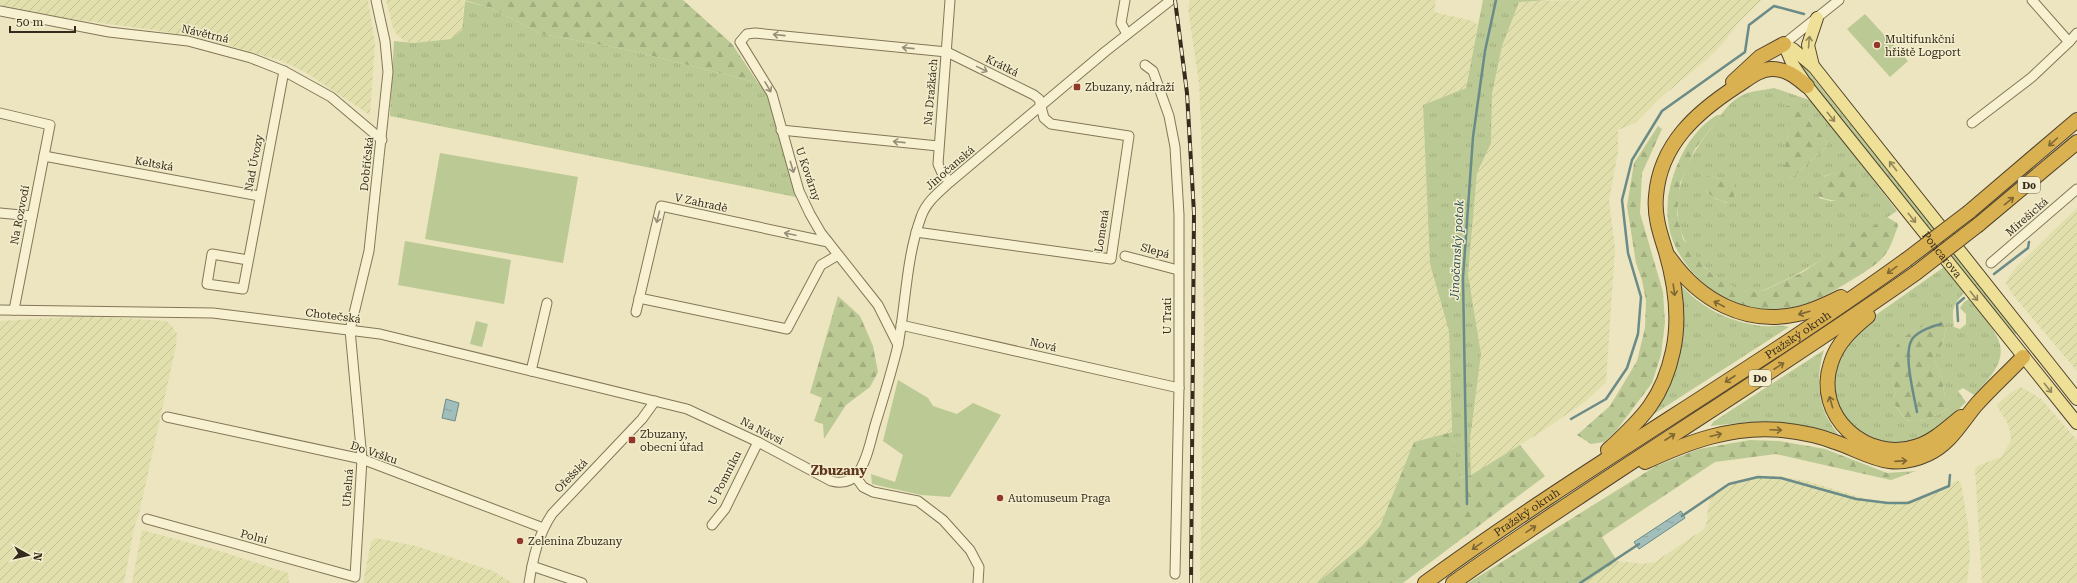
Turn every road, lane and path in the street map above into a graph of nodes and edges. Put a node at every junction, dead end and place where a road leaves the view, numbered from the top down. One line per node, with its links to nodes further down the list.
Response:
1 (376, 0): 25 (street, Dobříčská)
2 (950, 0): 13 (street, Na Dražkách)
3 (1125, 0): 10 (street)
4 (1171, 0): 10 (street, Jinočanská)
5 (1839, 0): 8 (street)
6 (2032, 0): 11 (street)
7 (0, 11): 16 (street, Návětrná)
8 (1817, 18): 12 (street); 15 (main road, one-way to 8)
9 (2077, 33): 11 (street)
10 (1127, 34): 20 (street, Jinočanská)
11 (2069, 42): 23 (street)
12 (1784, 44): 15 (main road); 17 (highway); 18 (main road, Poncarova); 19 (highway)
13 (947, 52): 20 (street, Krátká, one-way to 20); 24 (street, U Kovárny, one-way to 24); 27 (street, Na Dražkách)
14 (1145, 64): 41 (street, U Trati)
15 (1814, 67): 52 (main road, Poncarova, one-way to 15)
16 (284, 71): 25 (street, Návětrná); 31 (street, Nad Úvozy)
17 (1748, 78): 18 (highway); 19 (highway)
18 (1807, 86): 53 (main road, Poncarova, one-way to 53)
19 (1723, 95): 36 (highway)
20 (1040, 107): 29 (street, Jinočanská); 34 (street, Lomená)
21 (0, 113): 28 (street, Na Rozvodí)
22 (2077, 120): 43 (highway, Pražský okruh / D0, one-way to 43, bridge)
23 (1972, 123)
24 (782, 130): 27 (street, one-way to 24); 35 (street, U Kovárny, one-way to 35)
25 (382, 140): 50 (street, Dobříčská)
26 (2077, 142): 42 (highway, Pražský okruh / D0, one-way to 26, bridge)
27 (938, 146): 29 (street, Na Dražkách)
28 (44, 156): 31 (street, Keltská); 33 (street, Na Rozvodí)
29 (950, 182): 34 (street, Jinočanská)
30 (2077, 189): 40 (street, Mirešická)
31 (259, 196): 39 (street, Nad Úvozy)
32 (0, 212): 33 (street)
33 (32, 216): 47 (street, Na Rozvodí)
34 (916, 232): 49 (street, Jinočanská)
35 (828, 242): 37 (street, U Kovárny); 44 (street, V Zahradě, one-way to 44)
36 (1666, 252): 43 (highway, one-way to 36); 64 (highway, one-way to 64)
37 (838, 255): 44 (street); 51 (street, U Kovárny)
38 (1125, 256): 41 (street, Slepá)
39 (248, 260): 39 (street, Nad Úvozy)
40 (1991, 263)
41 (1178, 270): 55 (street, U Trati)
42 (1916, 273): 58 (highway, one-way to 42); 65 (highway, Pražský okruh / D0, one-way to 42)
43 (1878, 280): 64 (highway, Pražský okruh / D0, one-way to 64)
44 (639, 298): 48 (street, V Zahradě)
45 (547, 303): 54 (street)
46 (0, 310): 47 (street, Chotečská)
47 (14, 310): 50 (street, Chotečská)
48 (636, 312)
49 (901, 325): 51 (street, Jinočanská); 55 (street, Nová)
50 (350, 330): 54 (street, Chotečská); 62 (street, Uhelná)
51 (898, 345): 63 (street, Jinočanská)
52 (2035, 346): 53 (main road); 56 (main road, Poncarova)
53 (2023, 357): 58 (highway); 60 (main road, Poncarova, one-way to 60)
54 (531, 372): 57 (street, Chotečská)
55 (1179, 388): 70 (street, U Trati)
56 (2077, 399)
57 (655, 401): 61 (street, Na Návsi); 68 (street, Ořešská)
58 (1975, 406): 65 (highway, one-way to 58)
59 (167, 416): 62 (street, Do Vršku)
60 (2077, 423)
61 (758, 442): 63 (street, Na Návsi); 67 (street, U Pomníku)
62 (362, 459): 68 (street, Do Vršku); 71 (street, Uhelná)
63 (855, 476): 74 (street)
64 (1579, 477): 75 (highway, Pražský okruh / D0, one-way to 75)
65 (1603, 481): 76 (highway, Pražský okruh / D0, one-way to 65)
66 (146, 519): 71 (street, Polní)
67 (712, 525)
68 (543, 528): 69 (street, Ořešská)
69 (532, 566): 72 (street, Ořešská); 73 (street)
70 (1175, 574)
71 (354, 577)
72 (529, 583)
73 (582, 583)
74 (978, 583)
75 (1425, 583)
76 (1453, 583)

